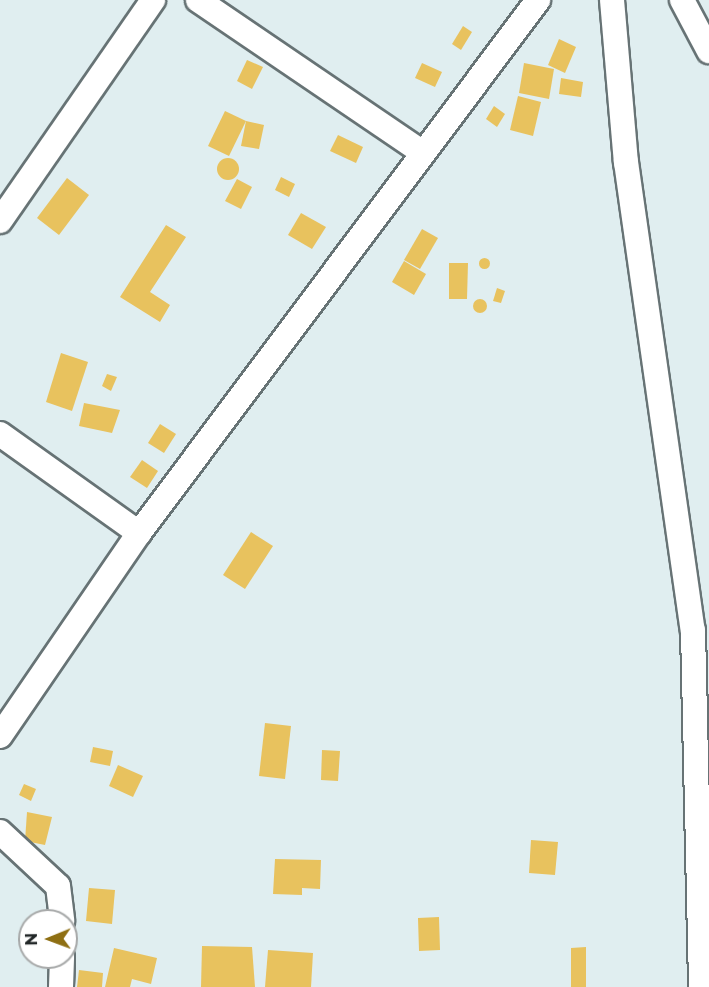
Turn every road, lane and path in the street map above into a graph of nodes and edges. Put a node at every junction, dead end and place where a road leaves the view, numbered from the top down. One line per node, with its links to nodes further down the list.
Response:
1 (153, 0): 8 (street)
2 (198, 0): 7 (street)
3 (538, 0): 7 (street)
4 (612, 0): 13 (street)
5 (682, 0): 6 (street)
6 (709, 51)
7 (423, 153): 10 (street)
8 (0, 221)
9 (0, 434): 10 (street)
10 (139, 533): 11 (street)
11 (0, 736)
12 (0, 832): 14 (street)
13 (706, 856): 17 (street)
14 (61, 909)
15 (62, 969): 16 (street)
16 (61, 987)
17 (702, 987)

